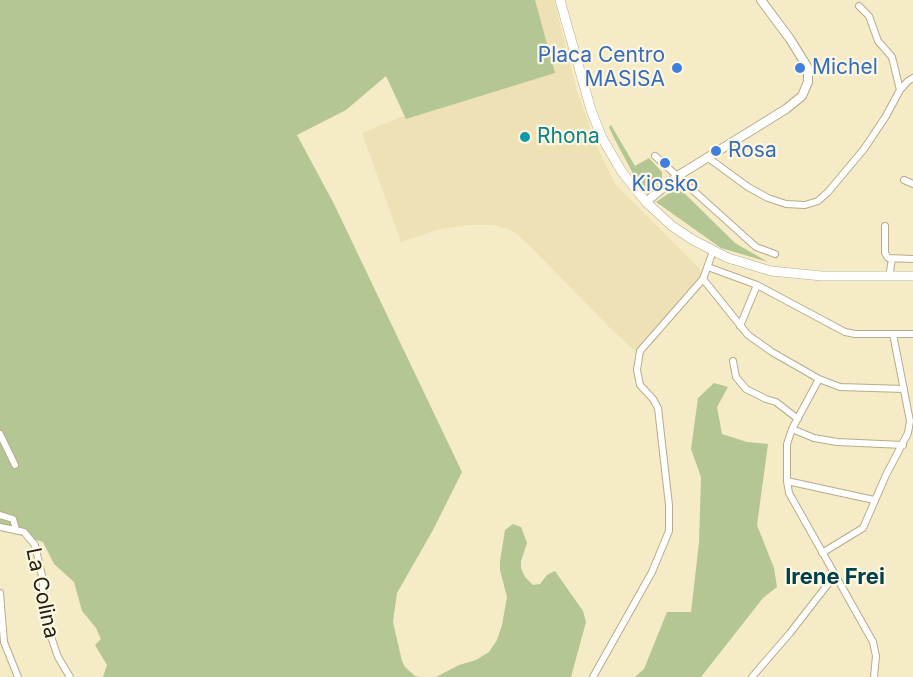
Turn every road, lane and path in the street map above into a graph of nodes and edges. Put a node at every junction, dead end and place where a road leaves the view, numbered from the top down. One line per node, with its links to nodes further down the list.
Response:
1 (560, 0): 11 (main road)
2 (761, 0): 7 (street)
3 (859, 6): 5 (street)
4 (913, 78): 5 (street)
5 (900, 90): 7 (street)
6 (655, 156): 8 (street)
7 (707, 157): 8 (street)
8 (676, 177): 11 (street); 14 (street)
9 (904, 180): 10 (street)
10 (913, 184)
11 (646, 202): 13 (main road)
12 (885, 226): 15 (street)
13 (713, 251): 17 (street); 19 (main road)
14 (775, 254)
15 (892, 259): 16 (street); 19 (street)
16 (913, 259)
17 (708, 267): 20 (street); 21 (street)
18 (913, 276): 19 (main road)
19 (889, 277)
20 (703, 279): 22 (street); 43 (street)
21 (757, 285): 22 (street); 23 (street)
22 (740, 326): 26 (street)
23 (894, 334): 24 (street); 27 (street)
24 (913, 334)
25 (733, 361): 28 (street)
26 (819, 379): 27 (street); 28 (street)
27 (904, 388): 31 (street)
28 (798, 419): 29 (street)
29 (792, 429): 31 (street); 33 (street)
30 (0, 434): 32 (street)
31 (903, 445): 34 (street)
32 (15, 465)
33 (787, 481): 34 (street); 38 (street)
34 (874, 500): 38 (street)
35 (0, 515): 37 (street)
36 (0, 527): 37 (street, La Colina)
37 (16, 529): 42 (street, La Colina)
38 (822, 553): 39 (street)
39 (835, 575): 44 (street); 45 (street)
40 (0, 593): 41 (street)
41 (18, 677)
42 (70, 677)
43 (593, 677)
44 (752, 677)
45 (874, 677)

